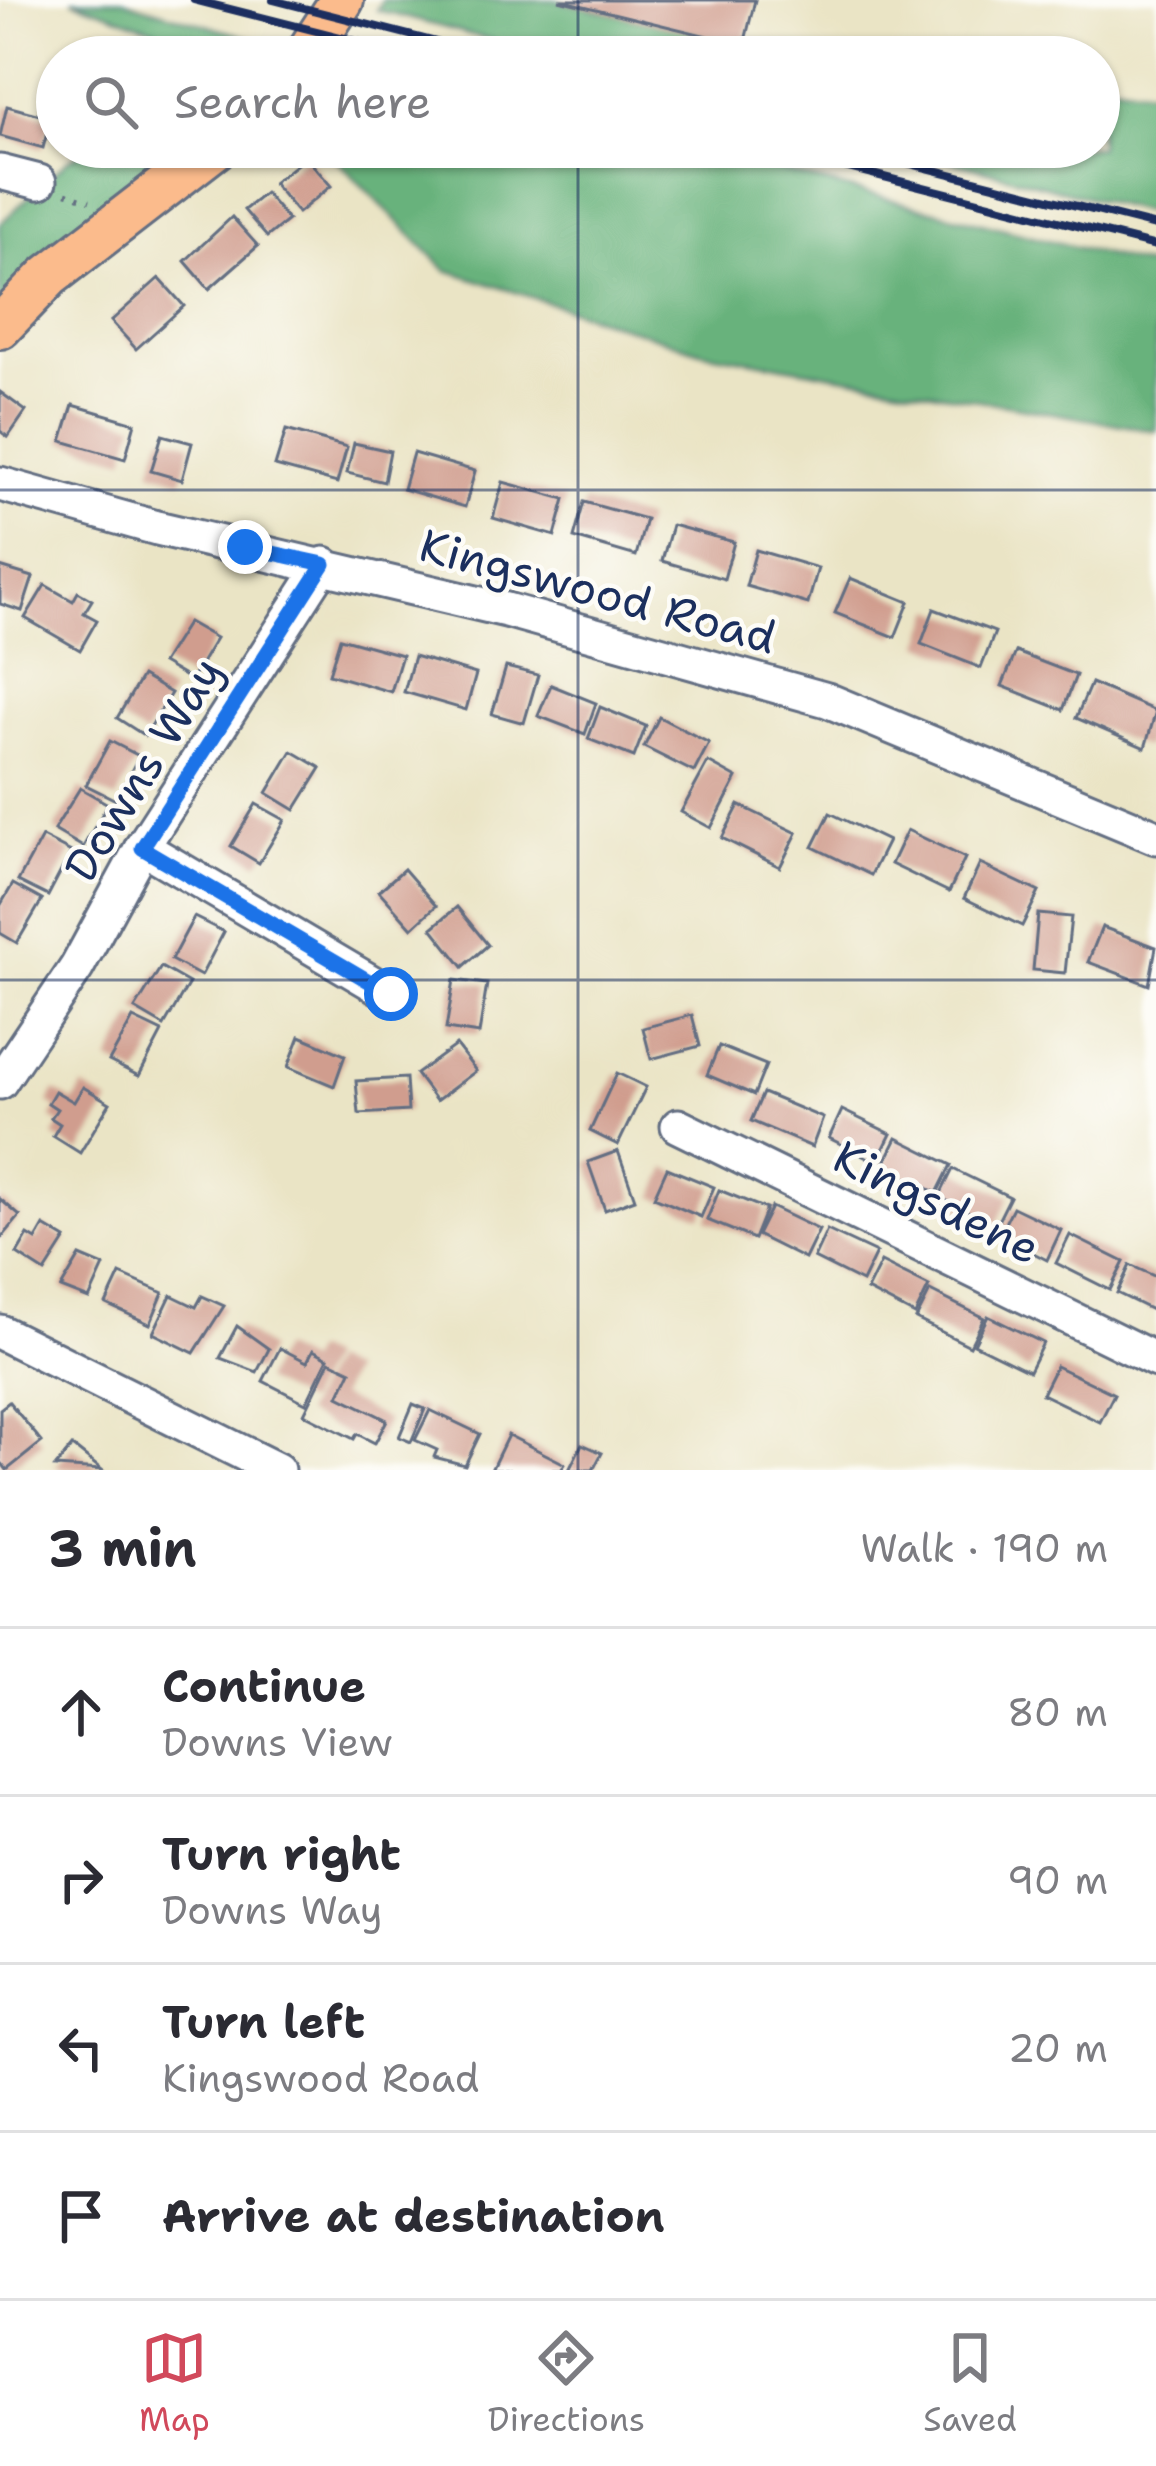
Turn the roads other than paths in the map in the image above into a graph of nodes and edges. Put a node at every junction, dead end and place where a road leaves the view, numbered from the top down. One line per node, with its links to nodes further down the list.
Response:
1 (342, 0): 2 (main road)
2 (319, 36)
3 (189, 168): 6 (main road)
4 (0, 172): 5 (street)
5 (39, 182)
6 (0, 327)
7 (0, 484): 8 (street, Kingswood Road)
8 (324, 564): 9 (street, Kingswood Road); 10 (street, Downs Way)
9 (1156, 837)
10 (142, 848): 11 (street); 12 (street, Downs Way)
11 (391, 994)
12 (0, 1082)
13 (678, 1126): 15 (street, Kingsdene)
14 (0, 1332): 16 (street)
15 (1151, 1364)
16 (240, 1462): 17 (street)
17 (277, 1470)

